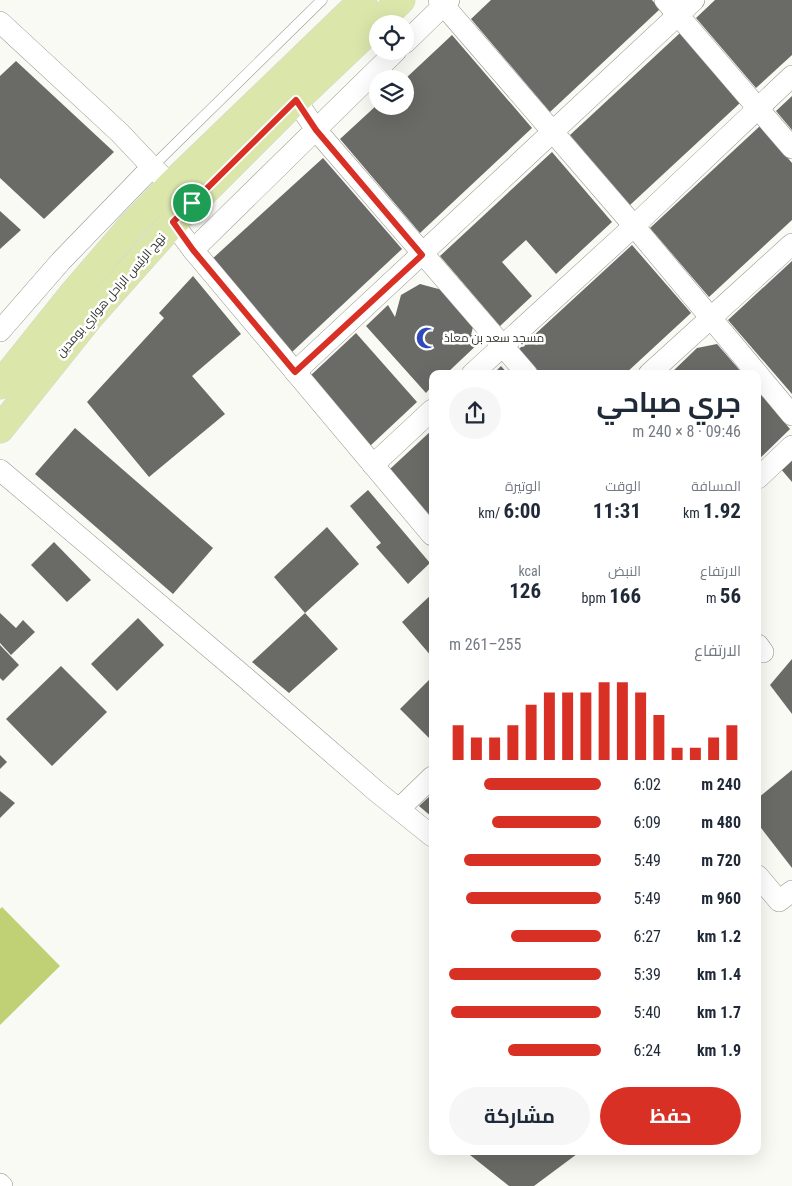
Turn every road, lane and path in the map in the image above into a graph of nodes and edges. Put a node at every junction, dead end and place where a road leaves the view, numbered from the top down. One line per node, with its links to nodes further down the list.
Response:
1 (322, 0): 16 (lane)
2 (363, 0): 16 (main road)
3 (401, 0): 11 (main road, نهج الرئيس الراحل هواري بومدين)
4 (694, 0): 6 (street)
5 (444, 2): 8 (street); 14 (street)
6 (671, 8): 12 (street); 14 (street)
7 (0, 22): 16 (street)
8 (414, 34)
9 (387, 60): 13 (street)
10 (792, 76): 12 (street)
11 (296, 100): 13 (street); 17 (main road, نهج الرئيس الراحل هواري بومدين)
12 (757, 108): 15 (street); 19 (street)
13 (316, 130): 21 (street); 22 (street)
14 (552, 132): 19 (street); 22 (street)
15 (792, 148)
16 (162, 176): 17 (street); 24 (street); 32 (main road)
17 (192, 203): 18 (main road, نهج الرئيس الراحل هواري بومدين)
18 (173, 222): 21 (street); 35 (main road, نهج الرئيس الراحل هواري بومدين)
19 (634, 226): 23 (street); 25 (street)
20 (792, 244): 23 (street)
21 (193, 250): 30 (street)
22 (422, 255): 25 (street); 30 (street)
23 (711, 317): 28 (street); 29 (street)
24 (0, 331)
25 (503, 345): 26 (street); 27 (street)
26 (476, 370)
27 (525, 370)
28 (653, 370)
29 (755, 370)
30 (295, 372): 37 (street)
31 (761, 377): 34 (street)
32 (0, 385)
33 (429, 413): 37 (street)
34 (792, 415)
35 (0, 429)
36 (792, 446): 39 (street)
37 (373, 465): 40 (street)
38 (0, 470): 42 (street)
39 (761, 475)
40 (429, 531)
41 (429, 780): 42 (street)
42 (399, 809): 43 (street)
43 (429, 834)
44 (761, 880): 45 (street)
45 (792, 891)

